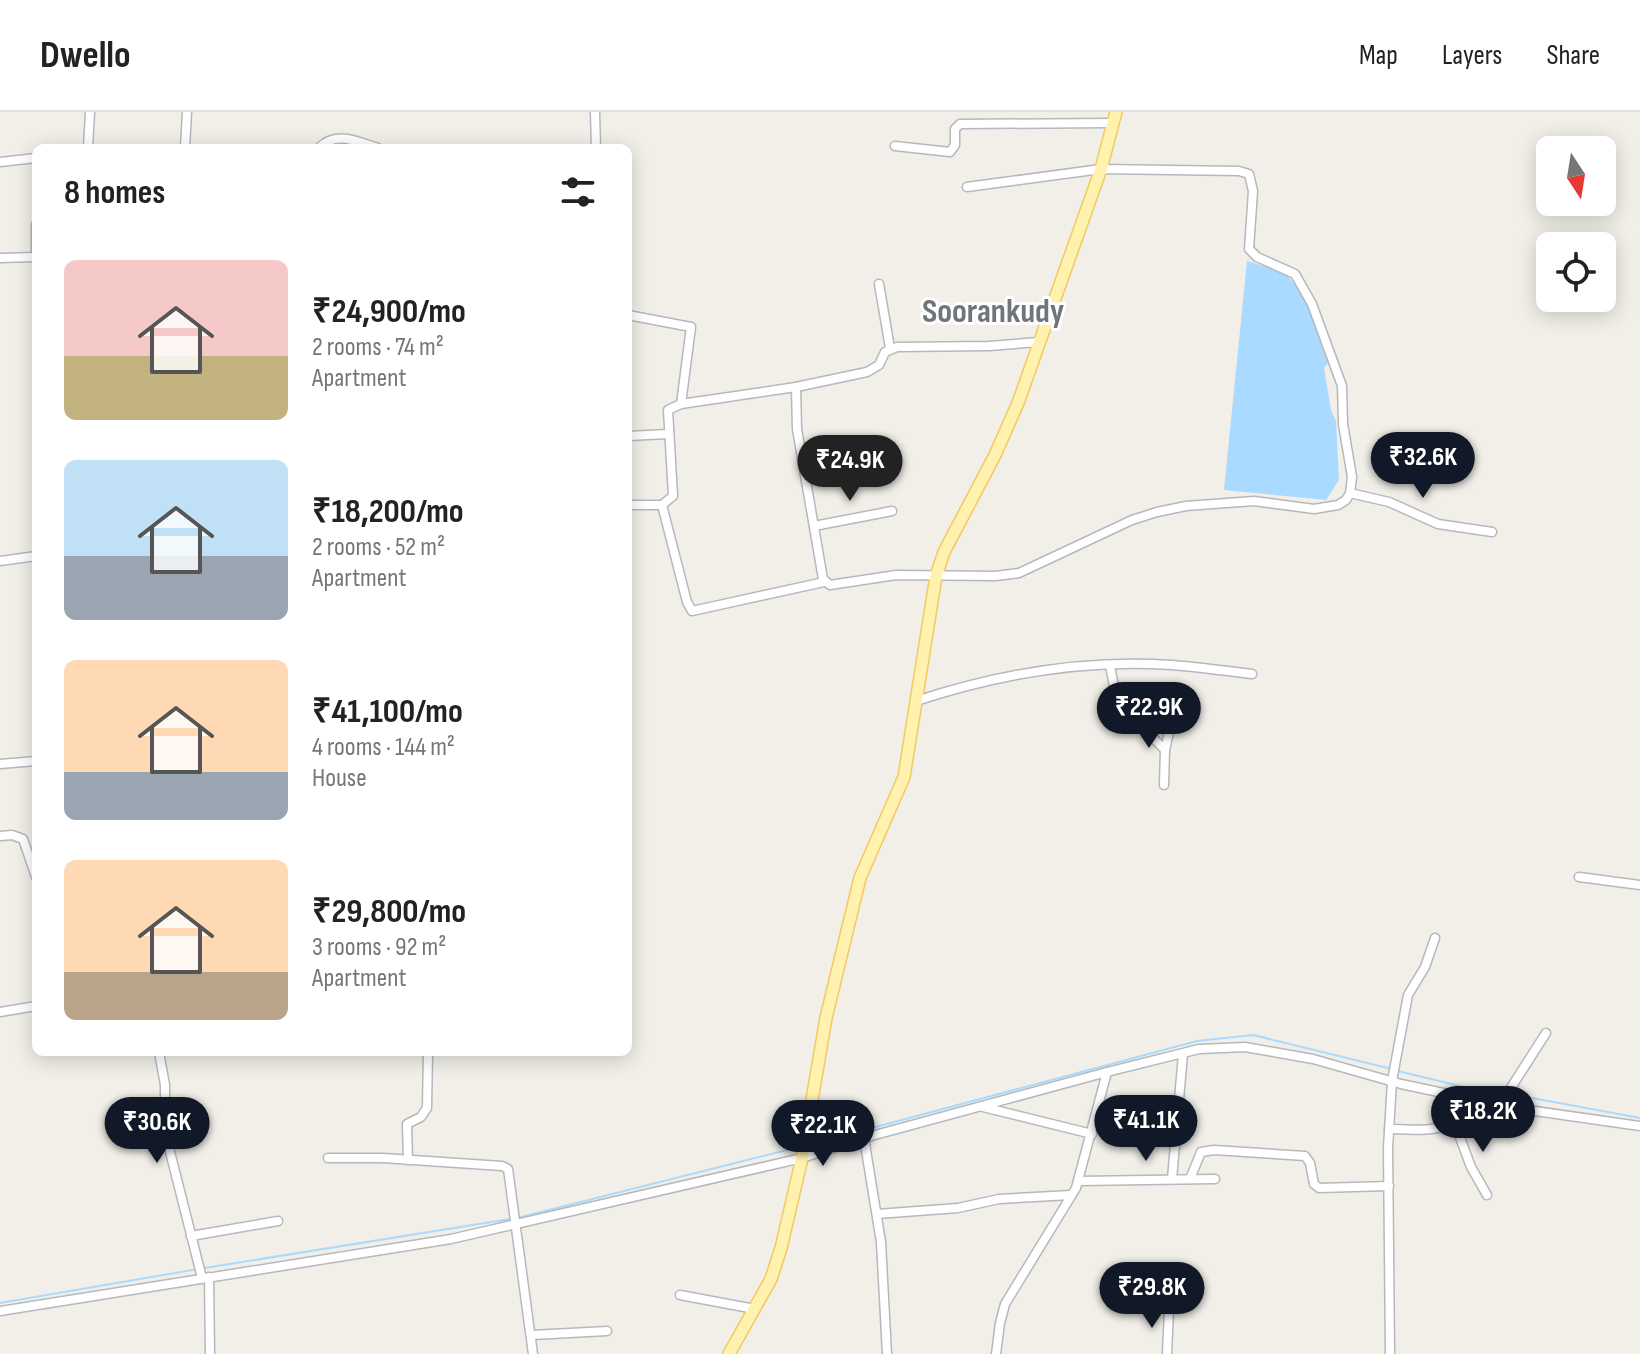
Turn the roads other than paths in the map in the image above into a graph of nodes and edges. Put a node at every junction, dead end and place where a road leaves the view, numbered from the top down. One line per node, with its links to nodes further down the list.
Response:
1 (90, 112): 7 (street)
2 (187, 112): 8 (street)
3 (595, 112): 11 (street)
4 (954, 114): 6 (street)
5 (1114, 118): 6 (street); 15 (main road)
6 (957, 125): 12 (street)
7 (88, 144)
8 (185, 144)
9 (322, 144): 10 (street)
10 (366, 144)
11 (596, 144)
12 (895, 146)
13 (32, 158): 14 (street)
14 (0, 162)
15 (1101, 169): 16 (street); 21 (main road); 27 (street)
16 (967, 187)
17 (32, 257): 18 (street)
18 (0, 258)
19 (879, 284): 22 (street)
20 (632, 316): 24 (street)
21 (1039, 342): 22 (street); 35 (main road)
22 (890, 348): 23 (street)
23 (796, 387): 24 (street); 31 (street)
24 (681, 404): 25 (street)
25 (668, 434): 26 (street); 29 (street)
26 (632, 436)
27 (1350, 493): 32 (street); 35 (street)
28 (632, 505): 29 (street)
29 (662, 505): 36 (street)
30 (892, 511): 31 (street)
31 (814, 526): 36 (street)
32 (1492, 532)
33 (32, 557): 34 (street)
34 (0, 561)
35 (936, 576): 36 (street); 39 (main road)
36 (824, 582)
37 (1110, 666): 38 (street); 39 (street); 41 (street)
38 (1252, 674)
39 (916, 701): 67 (main road)
40 (1172, 719): 41 (street)
41 (1165, 750): 44 (street)
42 (32, 761): 43 (street)
43 (0, 764)
44 (1164, 785)
45 (0, 836): 46 (street)
46 (32, 865)
47 (1579, 877): 48 (street)
48 (1640, 885)
49 (1435, 938): 57 (street)
50 (32, 1007): 51 (street)
51 (0, 1012)
52 (1546, 1033): 59 (street)
53 (1183, 1054): 56 (street); 57 (street); 69 (street)
54 (160, 1056): 79 (street)
55 (428, 1056): 68 (street)
56 (1107, 1072): 60 (street); 64 (street)
57 (1393, 1075): 58 (street); 63 (street)
58 (1485, 1101): 59 (street); 61 (street)
59 (1500, 1103): 62 (street)
60 (982, 1107): 64 (street); 65 (street)
61 (1455, 1124): 63 (street); 75 (street)
62 (1640, 1126)
63 (1389, 1129): 73 (street)
64 (1092, 1134): 72 (street)
65 (864, 1138): 67 (street); 76 (street)
66 (328, 1158): 68 (street)
67 (802, 1158): 78 (street); 82 (main road)
68 (408, 1160): 78 (street)
69 (1172, 1179): 70 (street); 72 (street)
70 (1190, 1179): 71 (street); 73 (street)
71 (1215, 1179)
72 (1078, 1181): 74 (street)
73 (1389, 1186): 93 (street)
74 (1071, 1195): 76 (street); 91 (street)
75 (1487, 1195)
76 (877, 1214): 90 (street)
77 (278, 1221): 79 (street)
78 (514, 1221): 80 (street); 86 (street)
79 (191, 1236): 80 (street)
80 (203, 1273): 84 (street); 87 (street)
81 (680, 1295): 82 (street)
82 (755, 1309): 89 (main road)
83 (1169, 1309): 92 (street)
84 (0, 1311)
85 (607, 1331): 86 (street)
86 (532, 1335): 88 (street)
87 (210, 1354)
88 (533, 1354)
89 (729, 1354)
90 (887, 1354)
91 (996, 1354)
92 (1167, 1354)
93 (1390, 1354)

